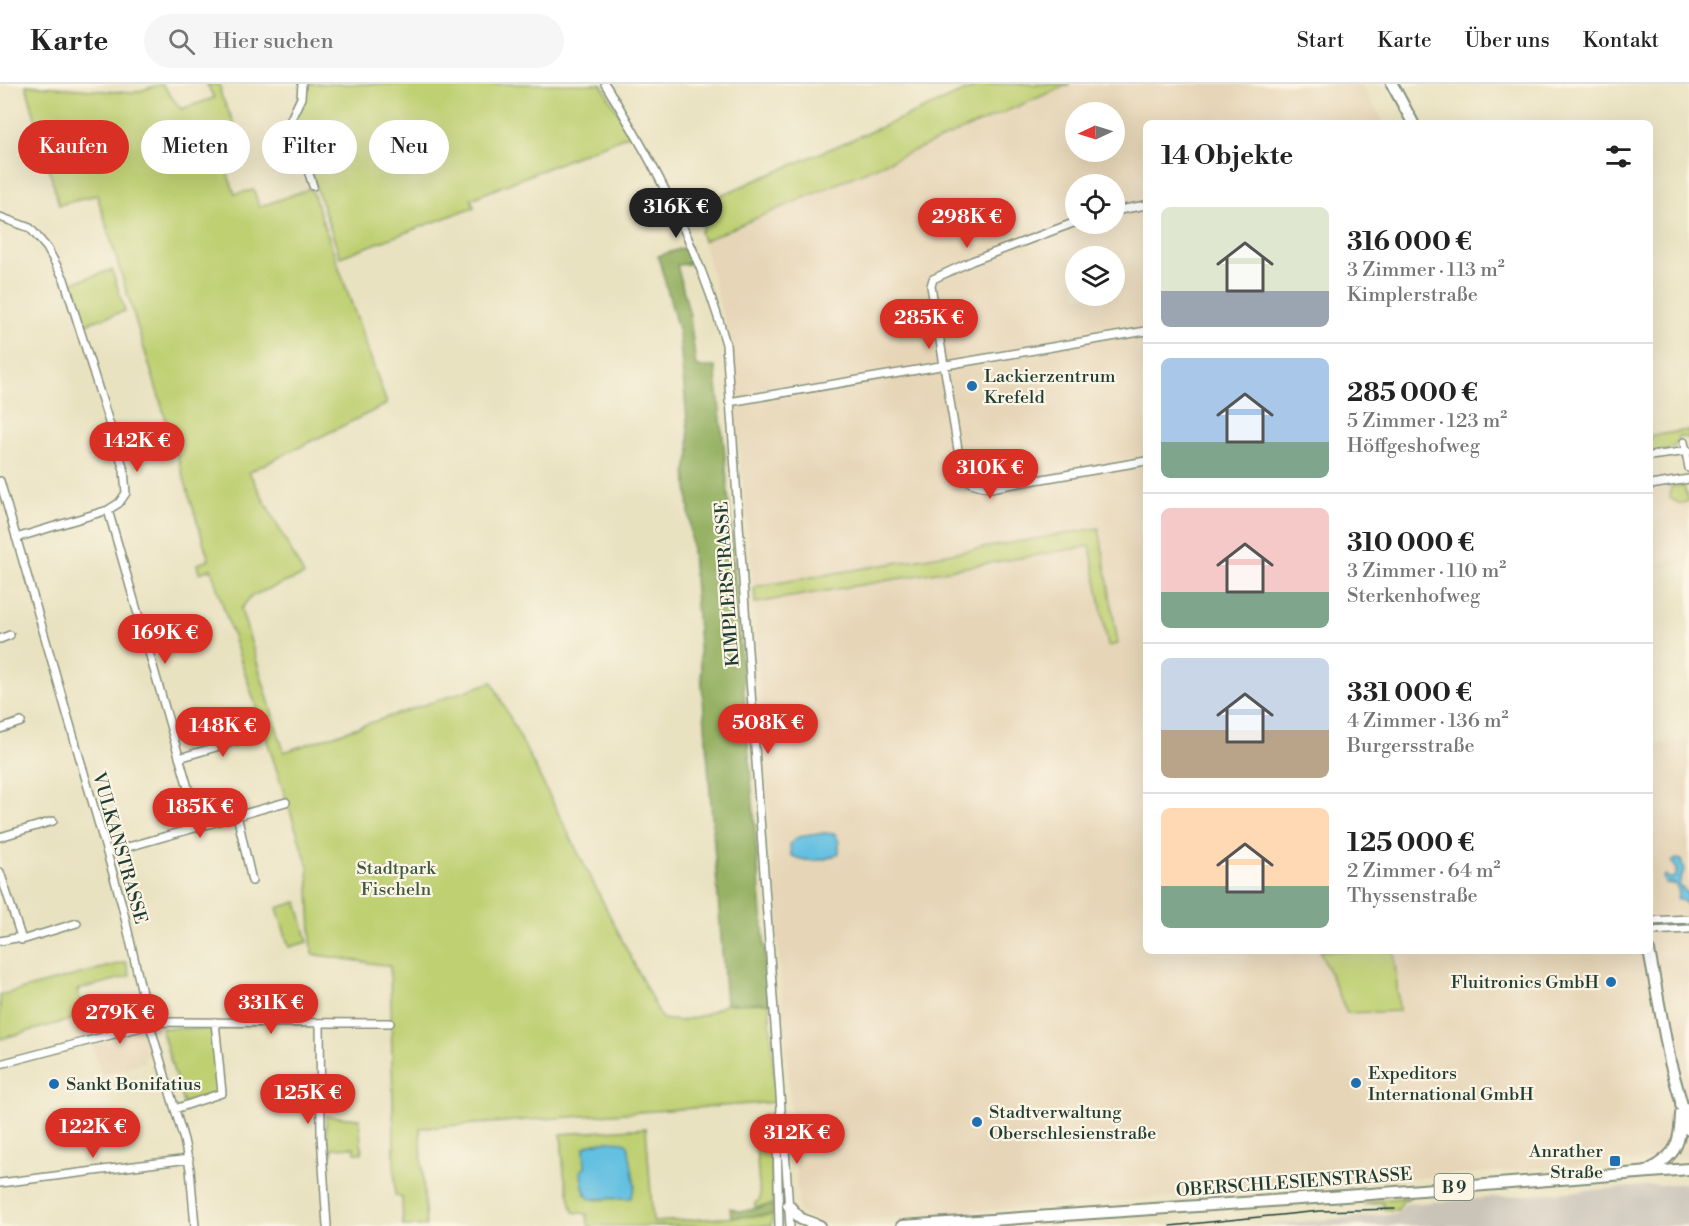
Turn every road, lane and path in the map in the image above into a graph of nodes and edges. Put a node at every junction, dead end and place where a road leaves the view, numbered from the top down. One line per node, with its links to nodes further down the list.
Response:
1 (302, 84): 5 (street)
2 (605, 84): 12 (street, KIMPLERSTRASSE)
3 (1392, 84): 4 (main road)
4 (1411, 120)
5 (313, 186)
6 (1143, 206): 7 (street)
7 (1125, 209)
8 (0, 217): 21 (street)
9 (1065, 226): 11 (street)
10 (1143, 332): 11 (street)
11 (944, 365): 12 (street); 16 (street)
12 (729, 402): 51 (street, KIMPLERSTRASSE)
13 (1684, 442): 14 (street)
14 (1688, 451): 15 (street); 17 (street)
15 (1653, 456)
16 (1143, 461)
17 (1689, 468)
18 (1689, 479): 20 (street)
19 (0, 482): 22 (street, VULKANSTRASSE)
20 (1653, 485)
21 (108, 510): 22 (street); 28 (street)
22 (16, 538): 34 (street, VULKANSTRASSE)
23 (10, 635): 24 (street)
24 (0, 639)
25 (21, 722): 26 (street)
26 (0, 729)
27 (260, 734): 28 (street)
28 (179, 758): 32 (street)
29 (286, 802): 30 (street)
30 (237, 815): 32 (street); 36 (street)
31 (53, 821): 33 (street)
32 (199, 826): 34 (street)
33 (0, 837)
34 (107, 853): 48 (street, VULKANSTRASSE)
35 (0, 872): 42 (street)
36 (252, 881)
37 (1689, 919): 38 (street)
38 (1653, 921)
39 (77, 923): 42 (street)
40 (1689, 928): 41 (street)
41 (1653, 931)
42 (22, 940): 43 (street)
43 (0, 941)
44 (1650, 954): 52 (main road)
45 (215, 1022): 46 (street); 48 (street); 50 (street)
46 (320, 1023): 47 (street); 60 (street)
47 (390, 1023)
48 (150, 1024): 49 (street); 50 (street, VULKANSTRASSE)
49 (0, 1064)
50 (175, 1109): 54 (street, VULKANSTRASSE)
51 (781, 1109): 58 (street, KIMPLERSTRASSE); 61 (street, KIMPLERSTRASSE)
52 (1685, 1109): 53 (main road); 56 (main road)
53 (1689, 1130)
54 (189, 1159): 57 (street); 59 (street, VULKANSTRASSE)
55 (1689, 1169): 56 (main road, OBERSCHLESIENSTRASSE / B 9)
56 (1646, 1172): 64 (main road, OBERSCHLESIENSTRASSE / B 9)
57 (0, 1183)
58 (788, 1205): 62 (street, KIMPLERSTRASSE); 63 (main road)
59 (195, 1226)
60 (327, 1226)
61 (778, 1226)
62 (789, 1226)
63 (820, 1226)
64 (902, 1226)

